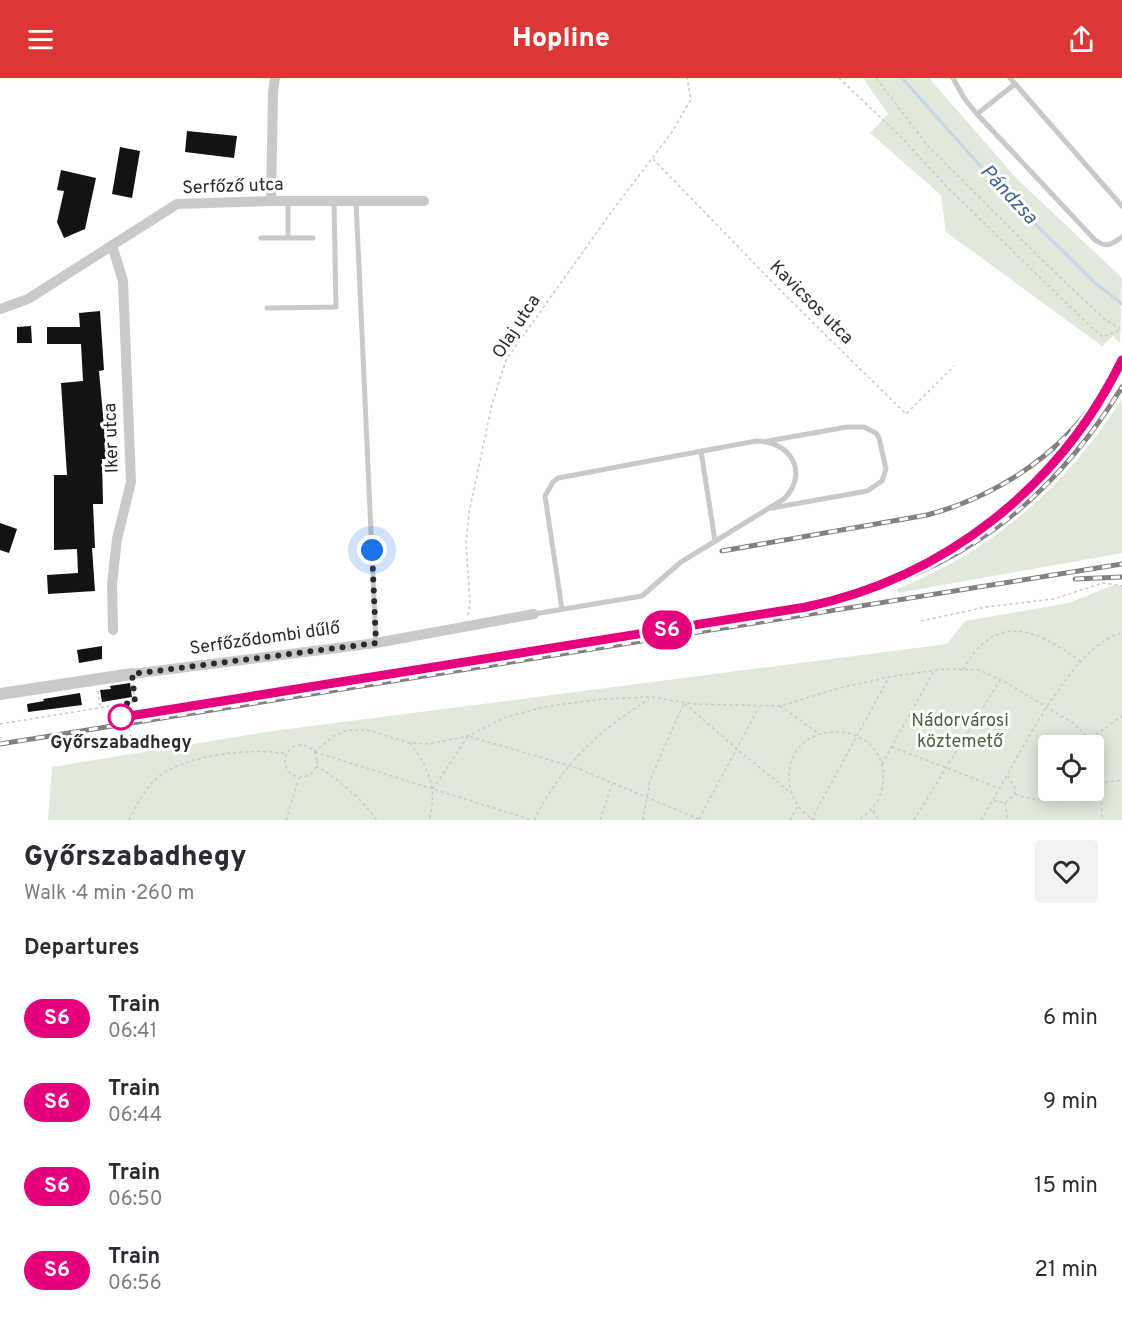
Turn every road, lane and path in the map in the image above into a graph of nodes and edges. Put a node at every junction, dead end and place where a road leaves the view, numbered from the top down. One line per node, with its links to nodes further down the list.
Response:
1 (276, 78): 10 (street)
2 (687, 78): 9 (path, Olaj utca)
3 (839, 78): 4 (path)
4 (876, 78)
5 (953, 78): 8 (lane)
6 (1010, 78): 7 (lane)
7 (1015, 84): 8 (lane); 15 (lane)
8 (977, 114): 16 (lane)
9 (652, 158): 23 (path, Kavicsos utca); 32 (path, Olaj utca)
10 (272, 201): 11 (street, Serfőző utca); 20 (street, Serfőző utca)
11 (288, 201): 12 (street, Serfőző utca); 18 (lane)
12 (334, 201): 13 (street, Serfőző utca); 21 (lane)
13 (356, 201): 14 (street, Serfőző utca); 35 (lane)
14 (424, 201)
15 (1122, 206)
16 (1122, 237)
17 (261, 238): 18 (lane)
18 (288, 238): 19 (lane)
19 (314, 238)
20 (112, 244): 22 (street, Serfőző utca); 33 (street, Iker utca)
21 (267, 308)
22 (0, 309)
23 (954, 366)
24 (767, 441): 25 (lane); 26 (lane); 26 (lane)
25 (701, 451): 27 (lane); 29 (lane)
26 (768, 509): 27 (lane)
27 (715, 541): 29 (lane)
28 (1122, 586): 31 (path)
29 (562, 609): 30 (lane)
30 (534, 614): 32 (street, Serfőződombi dűlő)
31 (921, 621)
32 (460, 628): 35 (street, Serfőződombi dűlő)
33 (113, 630)
34 (1122, 633): 36 (path)
35 (376, 643): 39 (street, Serfőződombi dűlő)
36 (1081, 662): 37 (path); 49 (path)
37 (963, 669): 38 (path); 42 (path)
38 (935, 670): 40 (path); 60 (path)
39 (132, 674): 41 (street, Serfőződombi dűlő); 46 (path)
40 (889, 677): 48 (path); 54 (path)
41 (96, 679): 43 (street, Serfőződombi dűlő); 50 (path)
42 (1000, 680): 49 (path); 67 (path)
43 (0, 694)
44 (652, 697): 45 (path); 57 (path); 65 (path)
45 (684, 703): 47 (path); 61 (path); 77 (path)
46 (124, 704): 50 (path); 58 (path)
47 (760, 706): 48 (path); 61 (path)
48 (780, 706): 53 (path)
49 (1048, 706): 55 (path); 69 (path)
50 (100, 708): 52 (path)
51 (1122, 716): 56 (path)
52 (0, 724)
53 (819, 734): 54 (path); 75 (path)
54 (857, 735): 64 (path); 84 (path)
55 (1086, 735)
56 (1094, 735)
57 (468, 736): 59 (path); 65 (path); 74 (path)
58 (132, 741)
59 (410, 743): 62 (path); 74 (path)
60 (892, 747): 64 (path); 67 (path)
61 (737, 749): 75 (path); 92 (path)
62 (314, 752): 63 (path); 66 (path); 74 (path)
63 (286, 754): 68 (path); 85 (path)
64 (882, 764): 83 (path)
65 (568, 765): 71 (path); 89 (path)
66 (316, 766): 68 (path); 87 (path)
67 (947, 767): 73 (path); 97 (path)
68 (299, 776): 86 (path)
69 (1007, 776): 73 (path); 76 (path)
70 (1122, 780): 72 (path)
71 (612, 782): 77 (path); 90 (path)
72 (1104, 783)
73 (1000, 788): 79 (path)
74 (433, 789): 88 (path); 89 (path)
75 (791, 793): 82 (path)
76 (1015, 794): 78 (path); 81 (path)
77 (646, 796): 91 (path); 92 (path)
78 (1038, 800)
79 (993, 801): 81 (path); 98 (path)
80 (1101, 801): 100 (path)
81 (1005, 803): 99 (path)
82 (798, 806): 84 (path); 93 (path)
83 (872, 810): 95 (path); 96 (path)
84 (811, 819): 94 (path)
85 (129, 820)
86 (286, 820)
87 (377, 820)
88 (429, 820)
89 (533, 820)
90 (600, 820)
91 (643, 820)
92 (699, 820)
93 (790, 820)
94 (815, 820)
95 (858, 820)
96 (879, 820)
97 (914, 820)
98 (981, 820)
99 (1008, 820)
100 (1101, 820)

